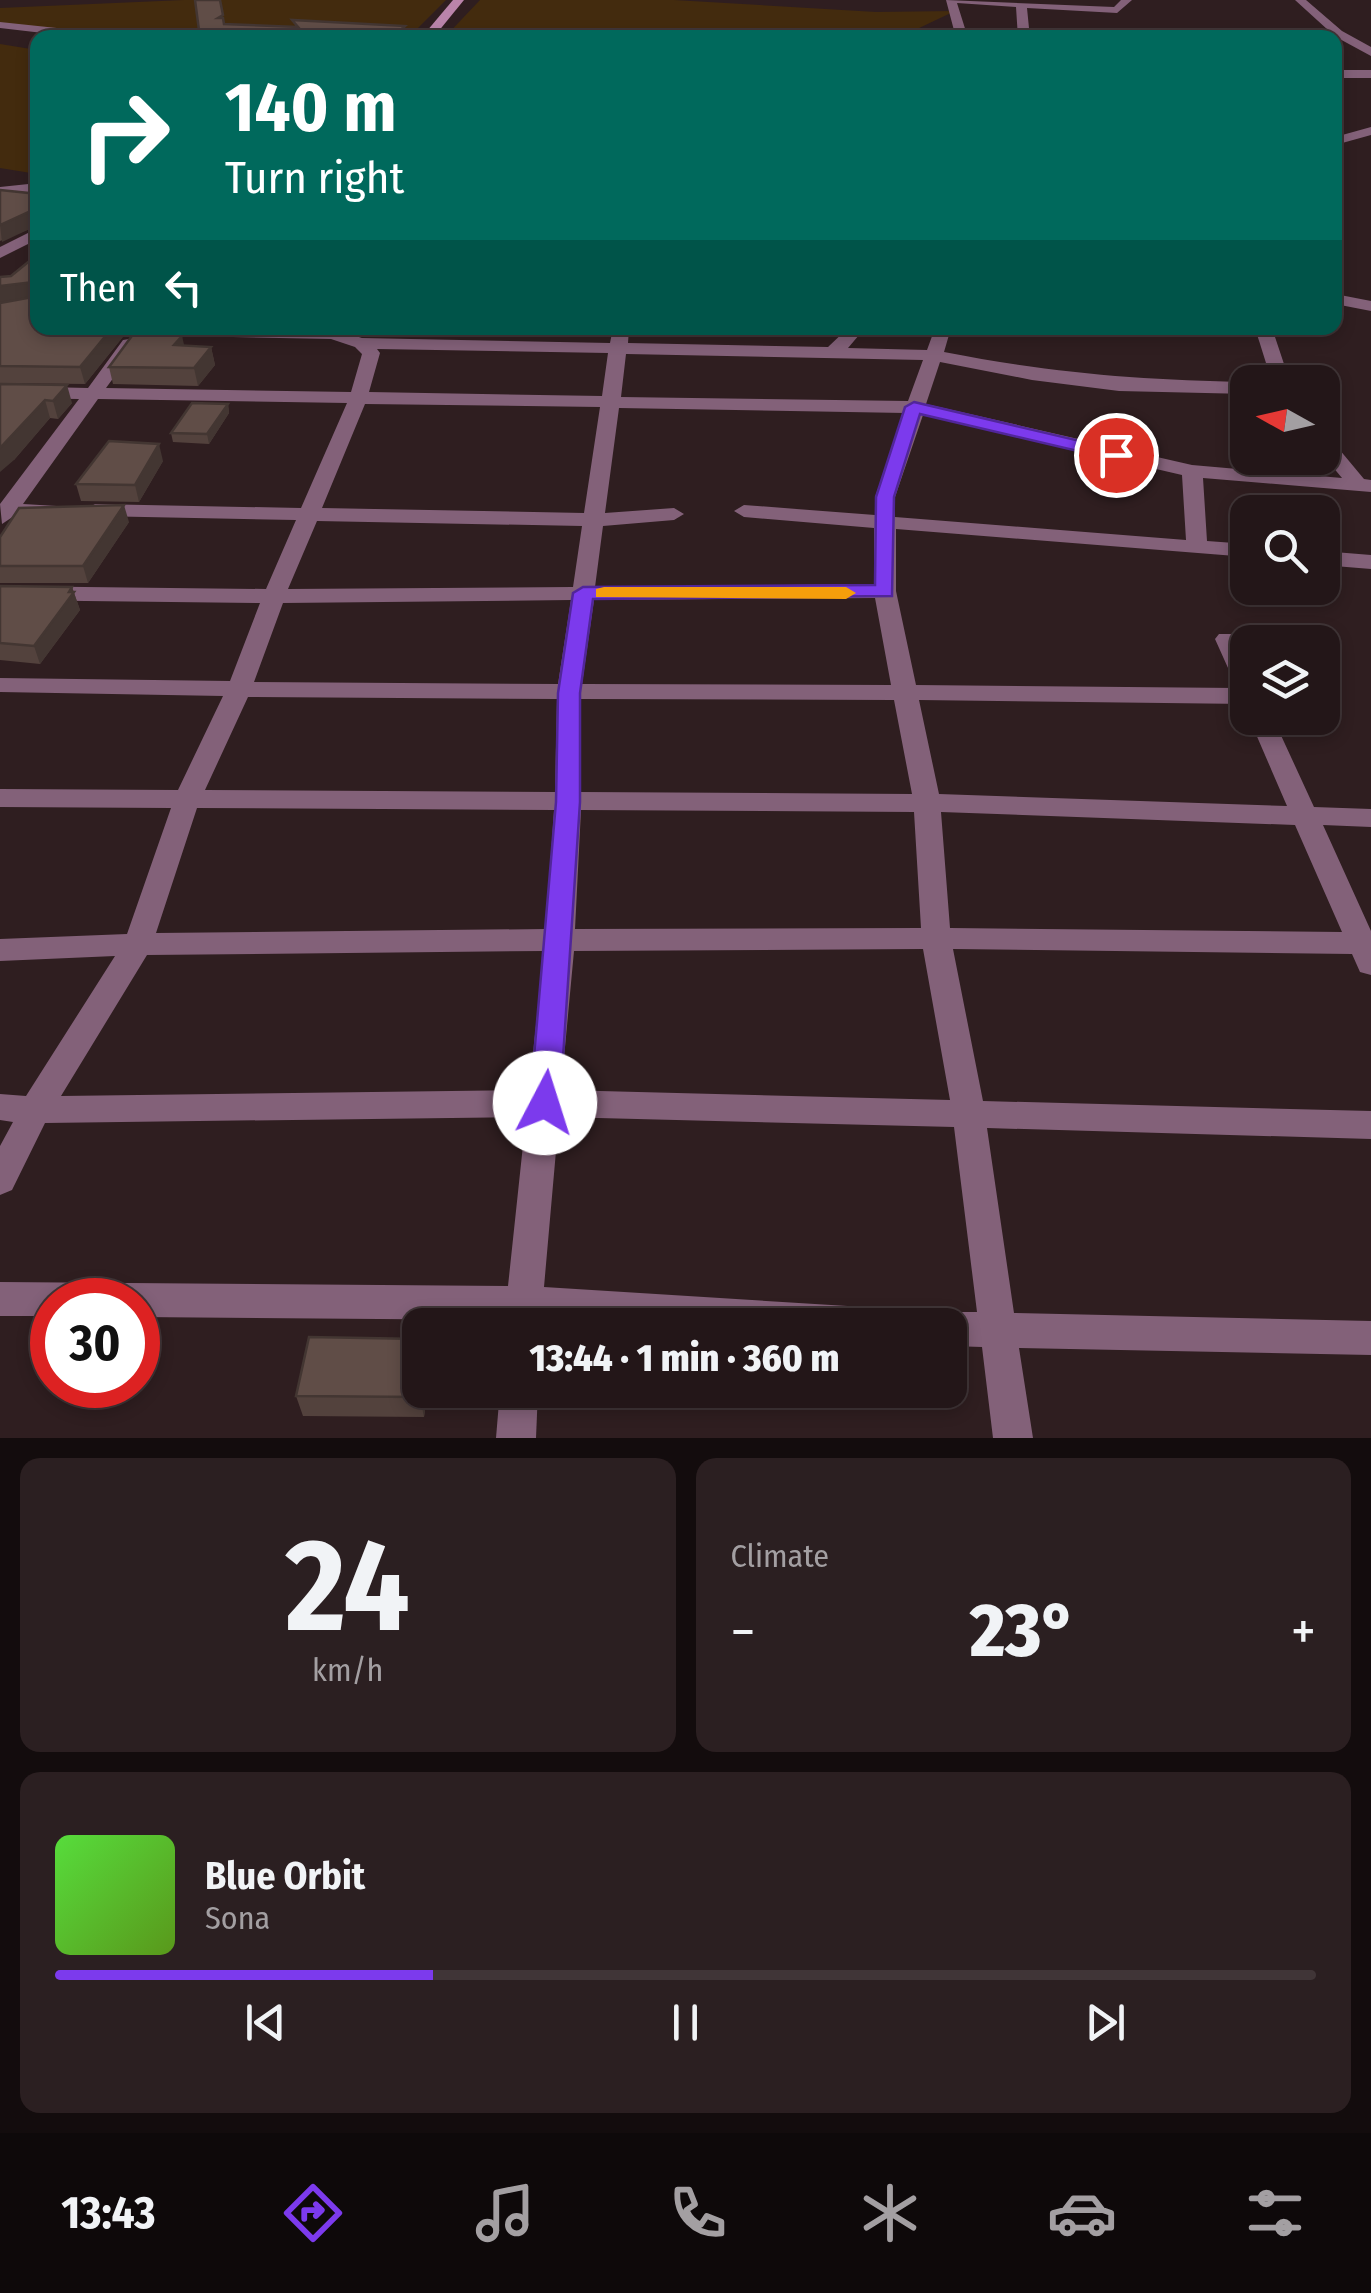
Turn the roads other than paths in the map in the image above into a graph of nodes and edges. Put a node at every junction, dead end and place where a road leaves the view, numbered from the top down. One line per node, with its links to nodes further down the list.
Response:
1 (459, 0): 8 (street)
2 (955, 0): 5 (street); 9 (street)
3 (1127, 0): 5 (street)
4 (1300, 0): 11 (street)
5 (1022, 4): 10 (street)
6 (0, 25): 7 (street)
7 (47, 30)
8 (433, 30)
9 (961, 30)
10 (1022, 30)
11 (1337, 30)
12 (1343, 35): 13 (street); 14 (street)
13 (1371, 38)
14 (1371, 52)
15 (1342, 74): 16 (street)
16 (1371, 74)
17 (1371, 131): 18 (street)
18 (1342, 139)
19 (30, 188): 20 (street)
20 (0, 191)
21 (30, 236): 22 (street)
22 (0, 253)
23 (1342, 300): 24 (street)
24 (1371, 306)
25 (136, 335): 38 (street)
26 (336, 335): 31 (street)
27 (620, 335): 32 (street)
28 (851, 335): 33 (street)
29 (940, 335): 34 (street)
30 (1265, 335): 35 (street)
31 (361, 343): 32 (street); 39 (street)
32 (616, 347): 33 (street); 40 (street)
33 (834, 352): 34 (street)
34 (932, 356): 36 (street); 41 (street)
35 (1275, 365)
36 (1230, 388)
37 (0, 392): 38 (street)
38 (93, 394): 39 (street); 47 (street)
39 (358, 398): 40 (street); 46 (street)
40 (610, 400): 41 (street); 49 (street)
41 (914, 407): 43 (street); 50 (street)
42 (1340, 460): 44 (street)
43 (1192, 471): 44 (street); 51 (street)
44 (1365, 486)
45 (744, 510): 50 (street)
46 (311, 512): 47 (street); 49 (street); 58 (street)
47 (3, 514)
48 (674, 514): 49 (street)
49 (596, 520): 57 (street)
50 (882, 521): 51 (street); 55 (street)
51 (1197, 547): 52 (street)
52 (1230, 550)
53 (1340, 559): 54 (street)
54 (1371, 562)
55 (885, 591): 57 (street); 62 (street)
56 (0, 593): 58 (street)
57 (583, 593): 58 (street); 64 (street)
58 (274, 596): 63 (street)
59 (1227, 639): 60 (street)
60 (1230, 646)
61 (0, 685): 63 (street)
62 (904, 689): 64 (street); 65 (street); 70 (street)
63 (238, 690): 64 (street); 68 (street)
64 (569, 693): 69 (street)
65 (1230, 696)
66 (1269, 735): 71 (street)
67 (0, 798): 68 (street)
68 (186, 802): 69 (street); 75 (street)
69 (568, 802): 70 (street); 73 (street)
70 (926, 804): 71 (street); 74 (street)
71 (1305, 817): 72 (street); 77 (street)
72 (1371, 818)
73 (560, 940): 74 (street); 75 (street); 78 (street)
74 (936, 940): 77 (street); 81 (street)
75 (138, 944): 76 (street); 80 (street)
76 (0, 950)
77 (1368, 950)
78 (545, 1103): 80 (street); 81 (street); 85 (street)
79 (0, 1107): 80 (street)
80 (35, 1110): 83 (street)
81 (969, 1115): 82 (street); 88 (street)
82 (1371, 1125)
83 (0, 1180)
84 (0, 1299): 86 (street)
85 (524, 1308)
86 (402, 1311)
87 (967, 1330): 88 (street)
88 (999, 1332): 89 (street); 92 (street)
89 (1371, 1338)
90 (518, 1408): 91 (street)
91 (516, 1438)
92 (1013, 1438)

